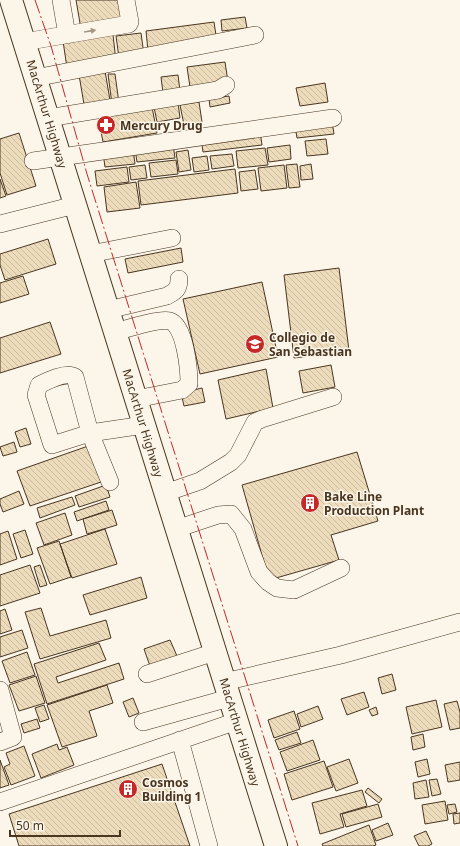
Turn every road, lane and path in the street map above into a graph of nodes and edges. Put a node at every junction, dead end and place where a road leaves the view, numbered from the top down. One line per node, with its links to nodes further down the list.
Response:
1 (11, 0): 6 (highway, MacArthur Highway)
2 (61, 0): 4 (street)
3 (126, 0): 4 (street, one-way to 3)
4 (66, 35): 6 (street)
5 (255, 35): 7 (street)
6 (24, 42): 7 (highway, MacArthur Highway)
7 (35, 78): 9 (highway, MacArthur Highway)
8 (226, 85): 9 (street)
9 (48, 118): 11 (highway, MacArthur Highway)
10 (333, 118): 11 (street)
11 (60, 157): 12 (street); 13 (highway, MacArthur Highway)
12 (33, 161)
13 (75, 205): 14 (street); 16 (highway, MacArthur Highway)
14 (0, 224)
15 (172, 238): 16 (street)
16 (90, 254): 18 (highway, MacArthur Highway)
17 (179, 279): 18 (street)
18 (108, 310): 19 (highway, MacArthur Highway)
19 (115, 332): 21 (highway, MacArthur Highway); 21 (street)
20 (333, 397): 24 (street)
21 (136, 399): 22 (highway, MacArthur Highway)
22 (144, 425): 23 (street); 24 (highway, MacArthur Highway)
23 (110, 482)
24 (165, 493): 25 (highway, MacArthur Highway)
25 (176, 529): 26 (street); 28 (highway, MacArthur Highway)
26 (341, 568)
27 (460, 622): 31 (street)
28 (215, 652): 29 (street); 31 (highway, MacArthur Highway)
29 (148, 674)
30 (0, 690): 34 (street)
31 (227, 690): 32 (highway, MacArthur Highway); 33 (street)
32 (237, 721): 35 (street); 38 (highway, MacArthur Highway)
33 (143, 722)
34 (7, 739)
35 (180, 740): 36 (street); 37 (street)
36 (0, 802)
37 (209, 846)
38 (276, 846)

